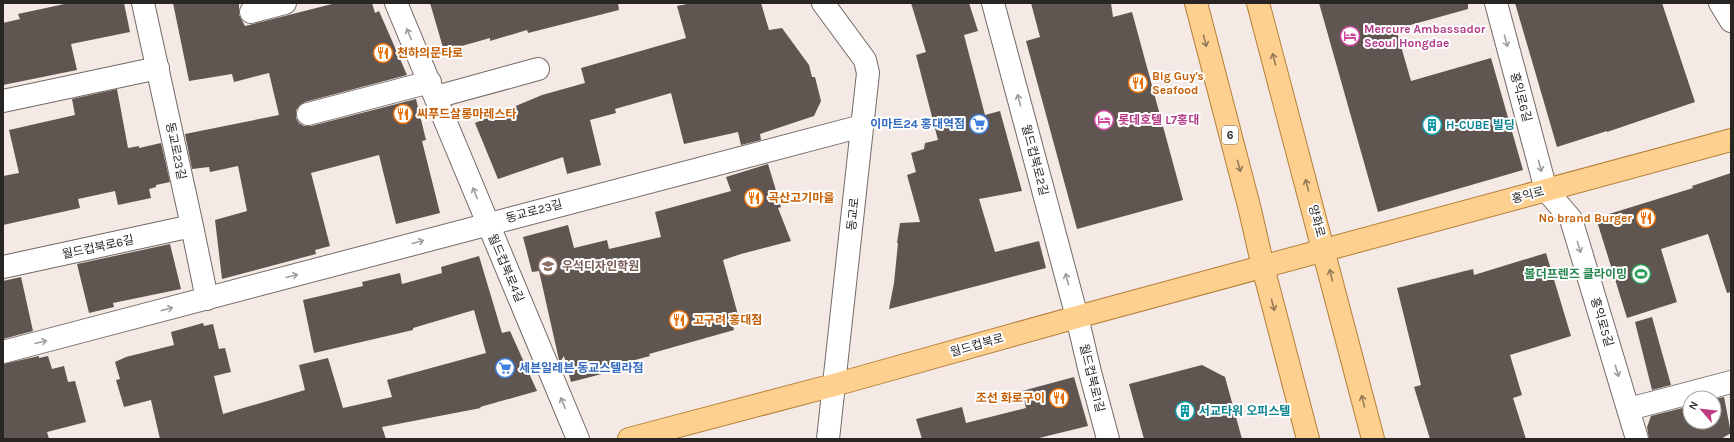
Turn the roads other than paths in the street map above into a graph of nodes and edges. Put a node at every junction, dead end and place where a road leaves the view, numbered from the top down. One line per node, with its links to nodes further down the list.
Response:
1 (143, 3): 12 (street, 동교로23길)
2 (285, 3): 10 (street)
3 (396, 3): 14 (street, 월드컵북로4길, one-way to 3)
4 (823, 3): 17 (street, 동교로)
5 (993, 3): 26 (street, 월드컵북로2길, one-way to 5)
6 (1196, 3): 24 (main road, 6, one-way to 24)
7 (1258, 3): 22 (main road, 양화로, one-way to 7)
8 (1496, 3): 19 (street, 홍익로6길, one-way to 19)
9 (1720, 3): 11 (street)
10 (251, 12)
11 (1731, 21)
12 (158, 68): 15 (street); 21 (street, 동교로23길)
13 (538, 68): 14 (street)
14 (433, 89): 16 (street); 20 (street, 월드컵북로4길, one-way to 14)
15 (3, 101)
16 (308, 114)
17 (862, 126): 20 (street, 동교로23길); 29 (street, 동교로)
18 (1731, 140): 19 (main road, 홍익로)
19 (1546, 190): 22 (main road, 홍익로); 30 (street, 홍익로5길, one-way to 30)
20 (487, 224): 25 (street, 동교로23길, one-way to 20); 31 (street, 월드컵북로4길, one-way to 20)
21 (192, 226): 23 (street, 월드컵북로6길); 25 (street, 동교로23길)
22 (1324, 250): 24 (main road, 월드컵북로); 36 (main road, 양화로, one-way to 22)
23 (3, 267)
24 (1263, 267): 26 (main road, 월드컵북로); 35 (main road, 6, one-way to 35)
25 (207, 299): 27 (street, 동교로23길, one-way to 25)
26 (1077, 317): 29 (main road, 월드컵북로); 34 (street, 월드컵북로1길)
27 (3, 352)
28 (1731, 382): 30 (street)
29 (834, 385): 32 (main road, 월드컵북로); 33 (street, 동교로)
30 (1629, 409): 37 (street, 홍익로5길)
31 (578, 439)
32 (629, 439)
33 (828, 439)
34 (1108, 439)
35 (1308, 439)
36 (1373, 439)
37 (1637, 439)

